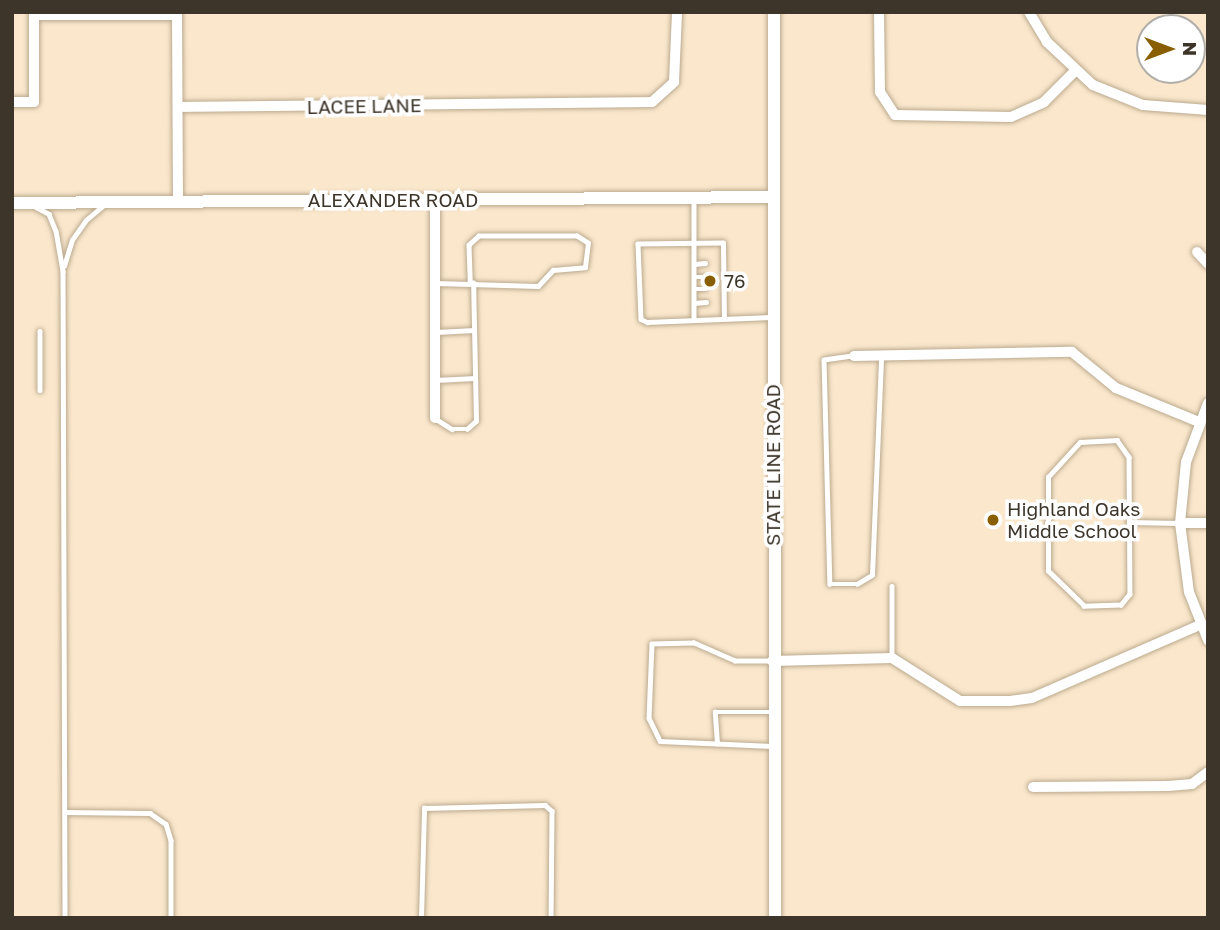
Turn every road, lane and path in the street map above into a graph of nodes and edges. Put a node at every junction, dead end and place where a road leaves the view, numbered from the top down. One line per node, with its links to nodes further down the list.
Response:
1 (677, 12): 9 (street, LACEE LANE)
2 (774, 12): 11 (street, STATE LINE ROAD)
3 (879, 12): 7 (street)
4 (1029, 12): 7 (street)
5 (34, 14): 6 (street); 8 (street)
6 (177, 14): 9 (street)
7 (1075, 71): 10 (street)
8 (12, 102)
9 (178, 107): 14 (street)
10 (1208, 110)
11 (774, 197): 12 (street, ALEXANDER ROAD); 32 (street, STATE LINE ROAD)
12 (694, 198): 13 (street, ALEXANDER ROAD); 18 (lane)
13 (435, 200): 14 (street, ALEXANDER ROAD); 27 (street)
14 (178, 201): 17 (street, ALEXANDER ROAD)
15 (12, 202): 16 (street, ALEXANDER ROAD)
16 (28, 202): 17 (street, ALEXANDER ROAD); 23 (lane)
17 (108, 202): 23 (lane)
18 (694, 243): 20 (lane); 33 (lane); 34 (lane)
19 (1197, 253): 22 (street)
20 (694, 264): 21 (lane); 25 (lane)
21 (705, 264)
22 (1208, 264)
23 (63, 271): 59 (lane)
24 (706, 276): 25 (lane)
25 (694, 277): 28 (lane)
26 (472, 282): 26 (lane); 27 (lane); 35 (lane)
27 (435, 283): 37 (street)
28 (694, 289): 29 (lane); 31 (lane)
29 (706, 289)
30 (706, 302): 31 (lane)
31 (694, 303): 34 (lane)
32 (774, 317): 33 (lane); 53 (street, STATE LINE ROAD)
33 (724, 319): 34 (lane)
34 (694, 320)
35 (474, 330): 37 (lane); 40 (lane)
36 (40, 331): 42 (lane)
37 (435, 332): 41 (street)
38 (881, 355): 39 (street); 39 (lane); 45 (street)
39 (853, 356)
40 (475, 378): 41 (lane); 44 (lane)
41 (435, 380): 44 (street)
42 (40, 390)
43 (1208, 403): 45 (street)
44 (435, 418)
45 (1199, 422): 47 (street)
46 (1130, 522): 46 (lane); 47 (lane)
47 (1180, 523): 48 (street); 50 (street)
48 (1208, 523)
49 (891, 586): 52 (lane)
50 (1200, 625): 51 (street); 52 (street)
51 (1208, 640)
52 (892, 658): 53 (street)
53 (772, 660): 54 (street, STATE LINE ROAD); 55 (lane)
54 (772, 712): 55 (lane); 56 (street, STATE LINE ROAD)
55 (717, 744): 56 (lane)
56 (773, 746): 64 (street, STATE LINE ROAD)
57 (1208, 772): 58 (street)
58 (1033, 787)
59 (65, 812): 60 (lane); 61 (lane)
60 (65, 918)
61 (171, 918)
62 (421, 918): 63 (lane)
63 (551, 918)
64 (775, 918)

